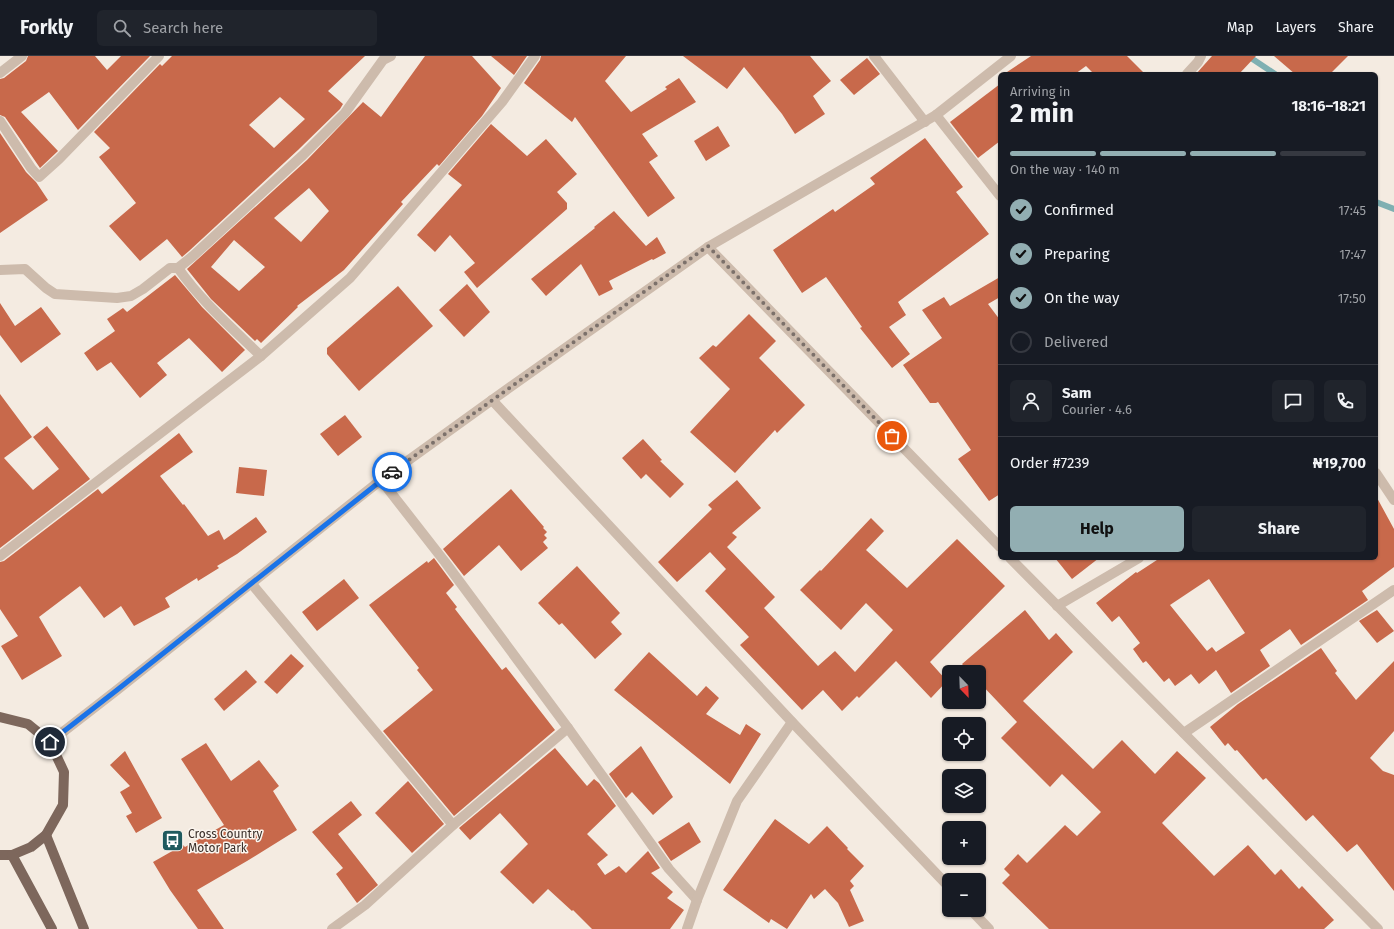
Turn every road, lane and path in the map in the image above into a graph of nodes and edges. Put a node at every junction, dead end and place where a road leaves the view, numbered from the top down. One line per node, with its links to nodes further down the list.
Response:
1 (22, 56): 9 (street)
2 (159, 56): 11 (street)
3 (391, 56): 15 (street)
4 (535, 56): 17 (street)
5 (874, 56): 12 (street)
6 (1011, 56): 10 (street)
7 (1201, 56): 8 (street)
8 (1189, 72)
9 (0, 73)
10 (936, 115): 12 (street); 13 (street)
11 (0, 121)
12 (925, 122): 14 (street)
13 (998, 193)
14 (708, 246): 18 (street); 22 (street)
15 (178, 268): 16 (street); 17 (street)
16 (0, 270)
17 (261, 356): 23 (street)
18 (492, 400): 20 (street); 30 (street)
19 (1378, 476): 21 (street)
20 (381, 480): 26 (street); 31 (street)
21 (1394, 500)
22 (998, 545)
23 (0, 556)
24 (1012, 560): 28 (street)
25 (1136, 560): 28 (street)
26 (251, 583): 33 (street); 34 (street)
27 (1394, 590): 32 (street)
28 (1057, 606): 32 (street)
29 (0, 717): 33 (main road)
30 (792, 722): 38 (street); 39 (street)
31 (568, 728): 34 (street); 39 (street)
32 (1184, 734): 46 (street)
33 (50, 742): 35 (main road)
34 (453, 826): 43 (street)
35 (46, 835): 37 (main road); 42 (main road)
36 (0, 854): 37 (main road)
37 (12, 855): 41 (main road)
38 (942, 880)
39 (697, 900): 44 (street)
40 (978, 917): 45 (street)
41 (52, 929)
42 (84, 929)
43 (332, 929)
44 (687, 929)
45 (989, 929)
46 (1378, 929)

